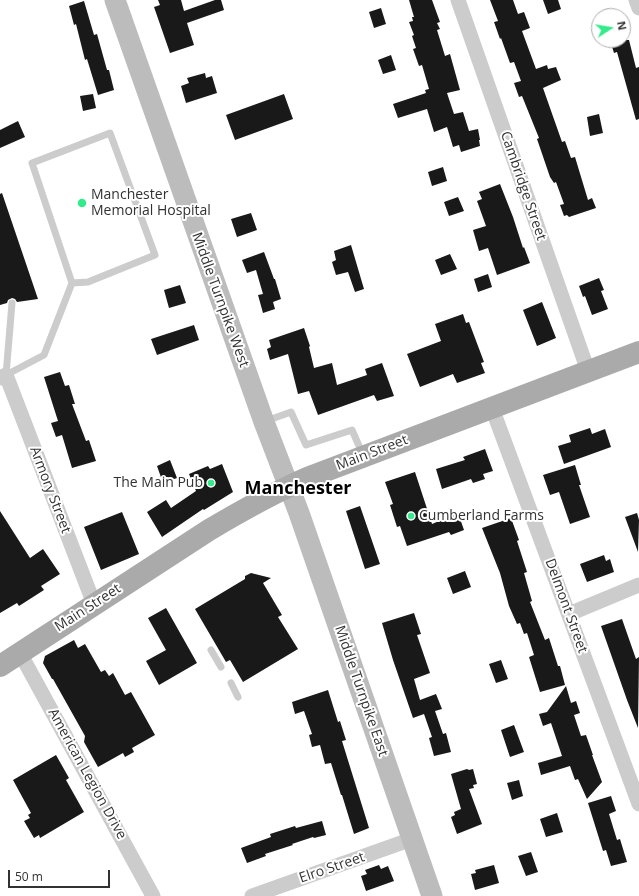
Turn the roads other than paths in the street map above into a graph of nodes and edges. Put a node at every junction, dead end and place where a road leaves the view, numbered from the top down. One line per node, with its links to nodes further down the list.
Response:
1 (115, 0): 11 (main road, Middle Turnpike West)
2 (458, 0): 8 (street, Cambridge Street)
3 (636, 0): 4 (street)
4 (639, 8)
5 (72, 283): 5 (lane); 9 (lane)
6 (12, 303): 9 (lane)
7 (639, 352): 8 (main road, Main Street)
8 (588, 371): 10 (main road, Main Street)
9 (3, 376): 15 (street, Armory Street)
10 (492, 408): 12 (main road, Main Street); 16 (street, Delmont Street)
11 (264, 422): 12 (lane); 13 (main road, Middle Turnpike West)
12 (364, 456): 13 (main road, Main Street)
13 (288, 486): 15 (main road, Main Street); 24 (main road, Middle Turnpike East)
14 (639, 585): 16 (street)
15 (94, 604): 18 (main road, Main Street)
16 (569, 614): 23 (street, Delmont Street)
17 (211, 650): 20 (lane)
18 (20, 652): 19 (main road, Main Street); 25 (street, American Legion Drive)
19 (0, 666)
20 (222, 668)
21 (230, 683): 22 (lane)
22 (238, 697)
23 (639, 804)
24 (412, 839): 26 (street, Elro Street); 27 (main road, Middle Turnpike East)
25 (153, 896)
26 (252, 896)
27 (432, 896)

